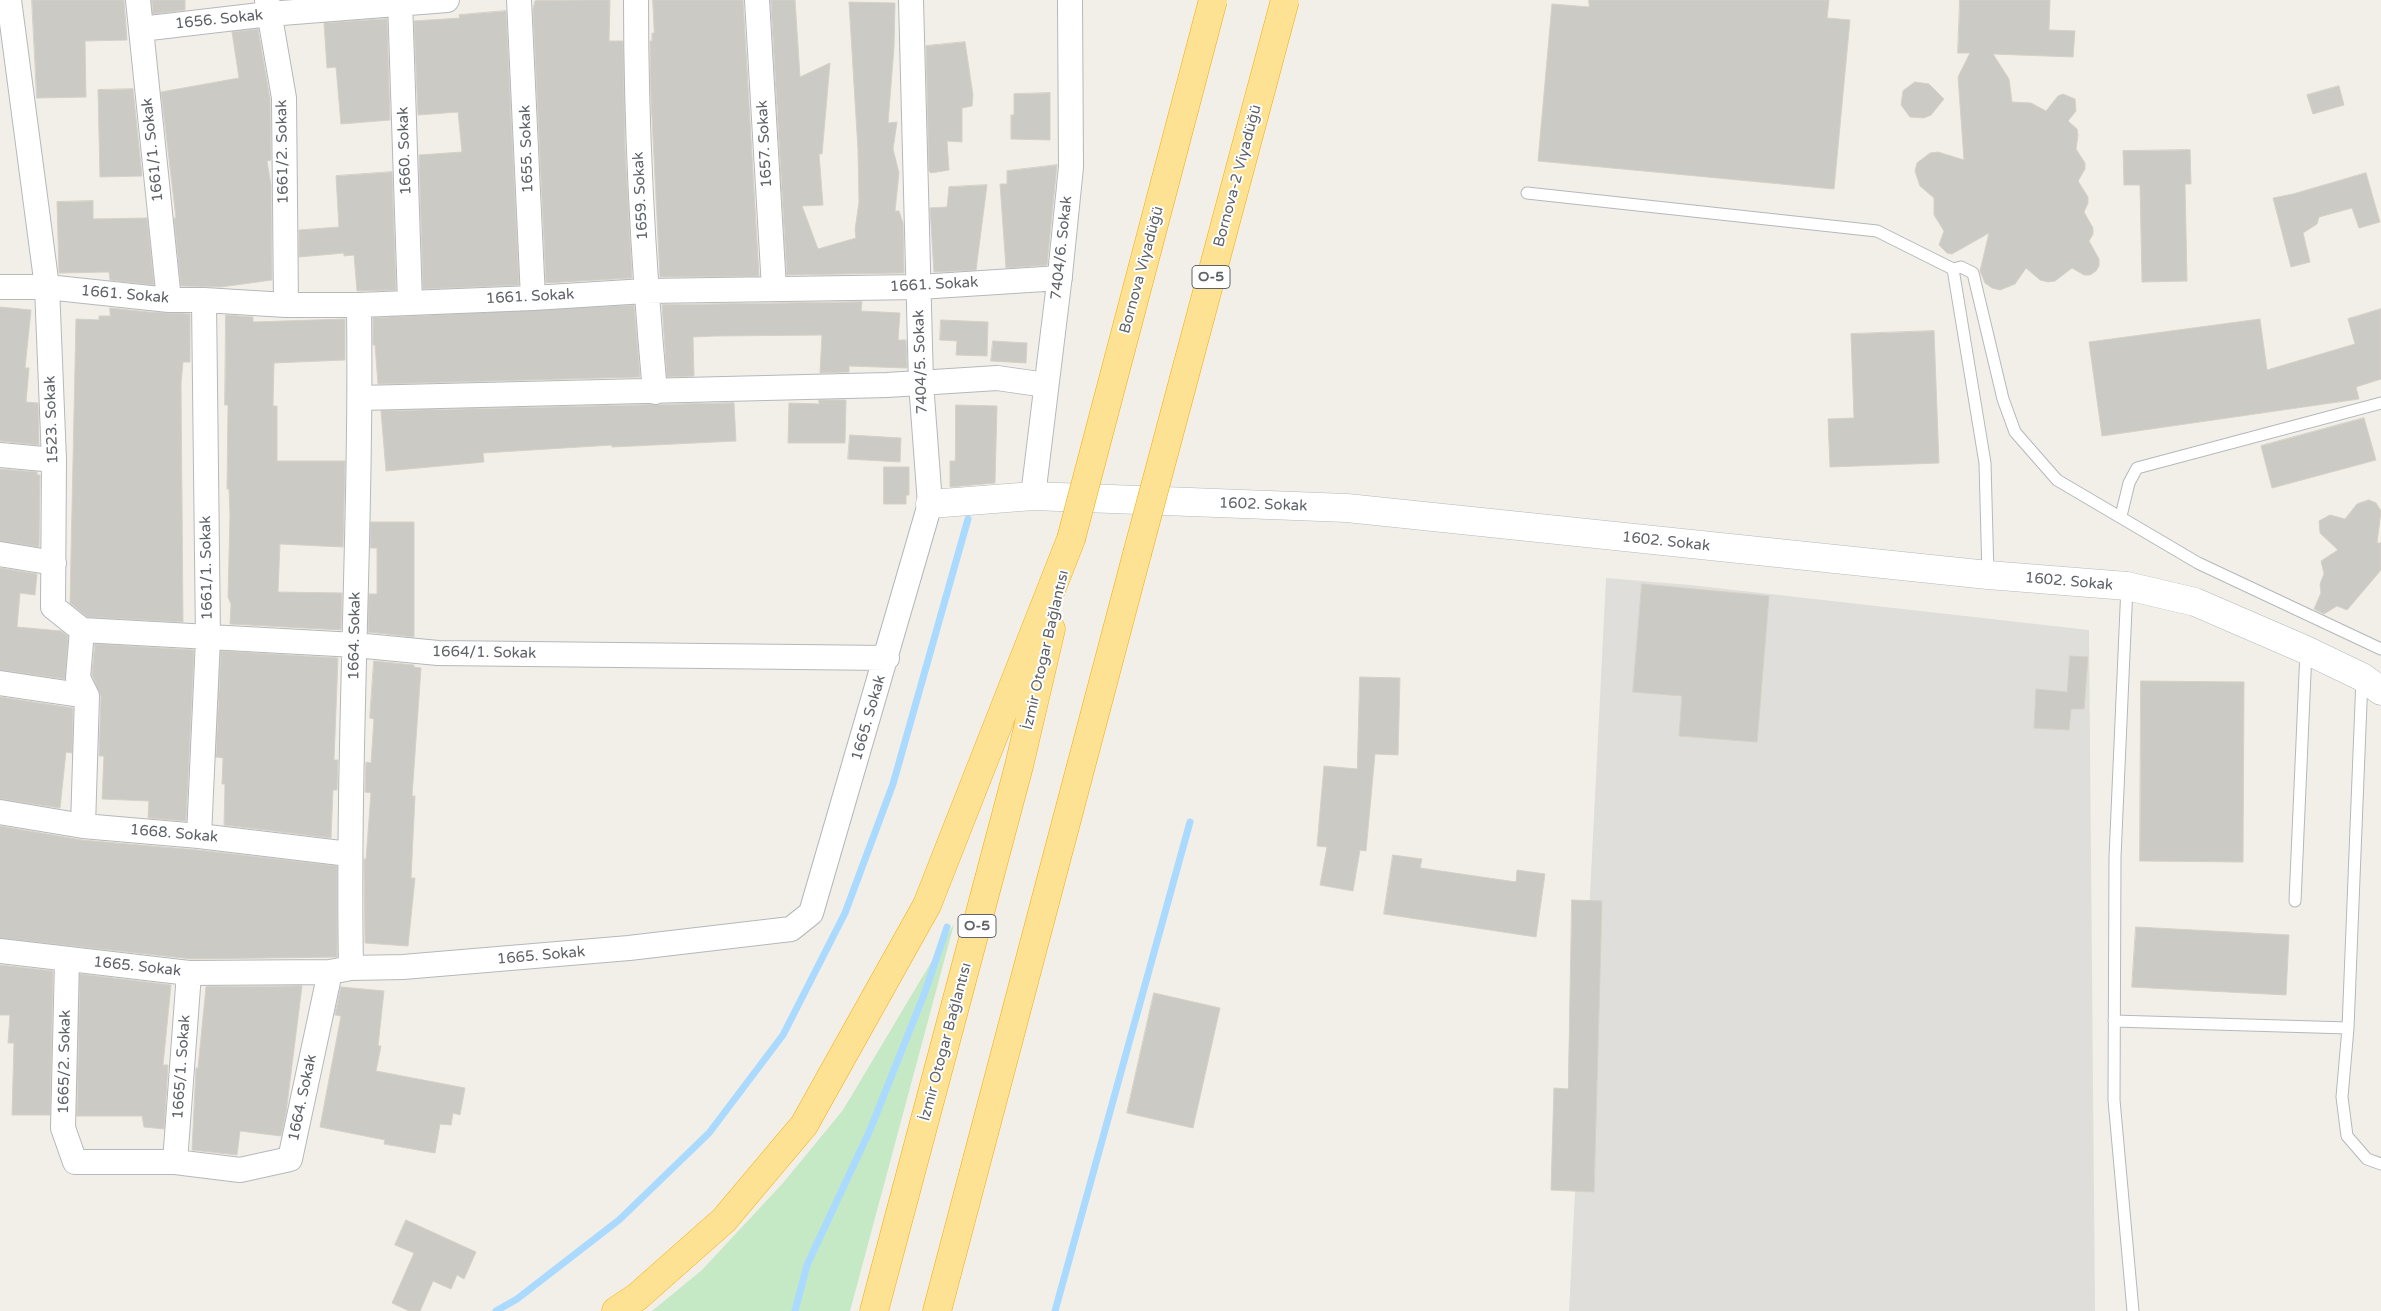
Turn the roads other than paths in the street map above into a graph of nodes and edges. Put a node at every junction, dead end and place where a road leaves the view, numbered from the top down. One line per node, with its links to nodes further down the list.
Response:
1 (9, 0): 18 (street, 1523. Sokak)
2 (138, 0): 13 (street, 1661/1. Sokak)
3 (448, 0): 11 (street, 1656. Sokak)
4 (519, 0): 22 (street, 1655. Sokak)
5 (636, 0): 21 (street, 1659. Sokak)
6 (757, 0): 20 (street, 1657. Sokak)
7 (911, 0): 19 (street, 7404/5. Sokak)
8 (1070, 0): 16 (street, 7404/6. Sokak)
9 (1214, 0): 38 (highway, Bornova Viyadüğü / O-5, bridge)
10 (1285, 0): 68 (highway, Bornova-2 Viyadüğü / O-5, bridge)
11 (400, 2): 12 (street, 1656. Sokak); 25 (street, 1660. Sokak)
12 (268, 7): 13 (street, 1656. Sokak); 26 (street, 1661/2. Sokak)
13 (141, 29): 23 (street, 1661/1. Sokak)
14 (1527, 193): 15 (lane)
15 (1953, 269): 37 (lane); 41 (lane)
16 (1060, 278): 19 (street, 1661. Sokak); 29 (street, 7404/6. Sokak)
17 (0, 287): 18 (street, 1661. Sokak)
18 (48, 287): 23 (street, 1661. Sokak); 34 (street, 1523. Sokak)
19 (919, 287): 20 (street, 1661. Sokak); 28 (street, 7404/5. Sokak)
20 (774, 288): 21 (street, 1661. Sokak)
21 (645, 291): 22 (street, 1661. Sokak); 30 (street, 1659. Sokak)
22 (533, 298): 25 (street, 1661. Sokak)
23 (169, 300): 24 (street, 1661. Sokak)
24 (204, 300): 26 (street, 1661. Sokak); 44 (street, 1661/1. Sokak)
25 (410, 302): 27 (street, 1661. Sokak)
26 (286, 305): 27 (street, 1661. Sokak)
27 (359, 305): 31 (street, 1664. Sokak)
28 (921, 383): 29 (street); 30 (street); 36 (street, 7404/5. Sokak)
29 (1046, 386): 35 (street, 7404/6. Sokak)
30 (655, 392): 31 (street)
31 (360, 398): 45 (street, 1664. Sokak)
32 (2381, 403): 37 (lane)
33 (0, 455): 34 (street)
34 (54, 460): 40 (street, 1523. Sokak)
35 (1033, 496): 36 (street, 1602. Sokak); 41 (street, 1602. Sokak)
36 (930, 504): 48 (street, 7404/5. Sokak)
37 (2121, 516): 46 (lane)
38 (1071, 539): 66 (highway); 67 (highway, İzmir Otogar Bağlantısı / O-5)
39 (0, 554): 40 (street)
40 (54, 562): 43 (street, 1523. Sokak)
41 (1988, 575): 42 (street, 1602. Sokak)
42 (2127, 586): 47 (street, 1602. Sokak); 61 (lane)
43 (82, 630): 44 (street, 1664/1. Sokak); 51 (street)
44 (208, 639): 45 (street, 1664/1. Sokak); 54 (street, 1661/1. Sokak)
45 (355, 646): 48 (street, 1664/1. Sokak); 55 (street, 1664. Sokak)
46 (2381, 649)
47 (2306, 650): 50 (street, 1602. Sokak); 56 (lane)
48 (886, 658): 59 (street, 1665. Sokak)
49 (0, 683): 51 (street)
50 (2371, 684): 62 (lane)
51 (87, 696): 53 (street)
52 (0, 812): 53 (street, 1668. Sokak)
53 (83, 826): 54 (street, 1668. Sokak)
54 (199, 836): 55 (street, 1668. Sokak)
55 (349, 854): 59 (street, 1664. Sokak)
56 (2295, 901)
57 (0, 951): 58 (street, 1665. Sokak)
58 (66, 960): 60 (street, 1665. Sokak); 63 (street, 1665/2. Sokak)
59 (340, 970): 60 (street, 1665. Sokak); 64 (street, 1664. Sokak)
60 (189, 973): 64 (street, 1665/1. Sokak)
61 (2114, 1021): 62 (lane); 69 (lane)
62 (2348, 1028): 65 (lane)
63 (75, 1162): 64 (street, 1664. Sokak)
64 (174, 1162)
65 (2381, 1164)
66 (616, 1311)
67 (874, 1311)
68 (937, 1311)
69 (2133, 1311)

